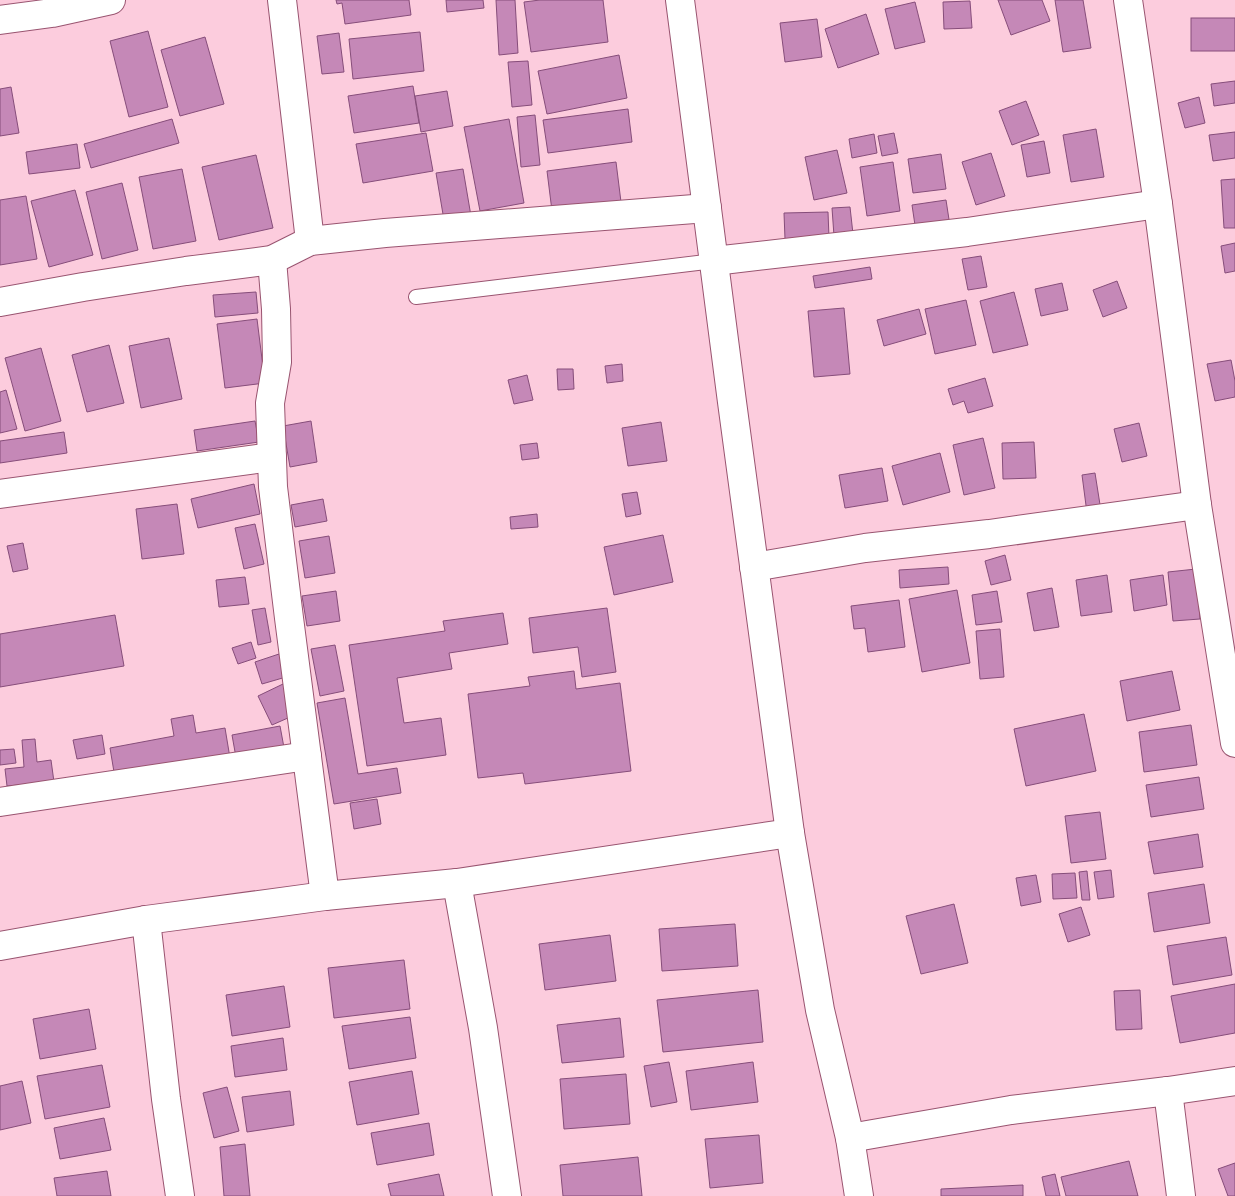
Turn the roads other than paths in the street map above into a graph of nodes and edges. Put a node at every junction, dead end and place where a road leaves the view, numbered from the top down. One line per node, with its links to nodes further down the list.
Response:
1 (111, 0): 5 (street)
2 (282, 0): 8 (street)
3 (680, 0): 7 (street)
4 (1128, 0): 6 (street)
5 (0, 20)
6 (1158, 204): 10 (street); 15 (street)
7 (707, 208): 8 (street); 10 (street)
8 (310, 241): 9 (street)
9 (272, 260): 12 (street); 13 (street)
10 (714, 261): 11 (lane); 16 (street)
11 (416, 297)
12 (0, 302)
13 (272, 457): 14 (street); 18 (street)
14 (0, 494)
15 (1197, 505): 16 (street); 17 (street)
16 (754, 567): 20 (street)
17 (1235, 743)
18 (308, 756): 19 (street); 22 (street)
19 (0, 802)
20 (790, 833): 21 (street); 27 (street)
21 (457, 884): 22 (street); 29 (street)
22 (325, 896): 23 (street)
23 (146, 920): 24 (street); 28 (street)
24 (0, 946)
25 (1235, 1081): 26 (street)
26 (1168, 1091): 27 (street); 31 (street)
27 (850, 1138): 30 (street)
28 (180, 1196)
29 (507, 1196)
30 (859, 1196)
31 (1181, 1196)

